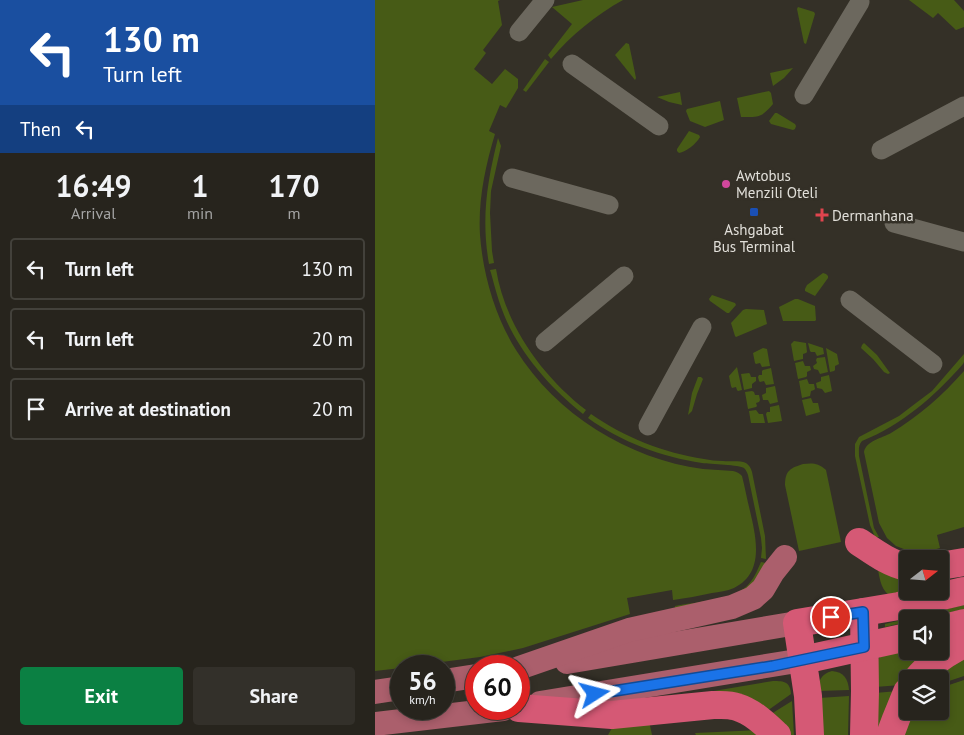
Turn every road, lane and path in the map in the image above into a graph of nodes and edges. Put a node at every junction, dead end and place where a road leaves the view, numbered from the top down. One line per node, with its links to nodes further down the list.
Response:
1 (545, 0): 3 (lane)
2 (860, 2): 5 (lane)
3 (519, 32)
4 (572, 64): 7 (lane)
5 (804, 95)
6 (964, 106): 8 (lane)
7 (659, 126)
8 (881, 150)
9 (513, 178): 10 (lane)
10 (609, 205)
11 (894, 223): 12 (lane)
12 (964, 242)
13 (624, 276): 16 (lane)
14 (850, 300): 17 (lane)
15 (702, 327): 18 (lane)
16 (545, 342)
17 (933, 364)
18 (648, 426)
19 (859, 542): 23 (highway)
20 (785, 557): 33 (main road)
21 (964, 562): 22 (highway)
22 (949, 564)
23 (899, 566)
24 (964, 591): 25 (highway)
25 (863, 612): 26 (highway); 31 (highway)
26 (797, 623): 32 (highway); 34 (main road)
27 (964, 623): 28 (highway)
28 (949, 627)
29 (899, 639): 31 (highway)
30 (964, 644): 35 (highway)
31 (864, 647): 32 (highway); 45 (highway)
32 (803, 660): 38 (main road); 44 (highway)
33 (530, 665)
34 (530, 667)
35 (925, 670)
36 (390, 690): 37 (main road)
37 (375, 692)
38 (530, 705)
39 (530, 708): 43 (highway)
40 (899, 710): 46 (highway)
41 (465, 713): 42 (main road)
42 (375, 724)
43 (777, 735)
44 (810, 735)
45 (863, 735)
46 (890, 735)

